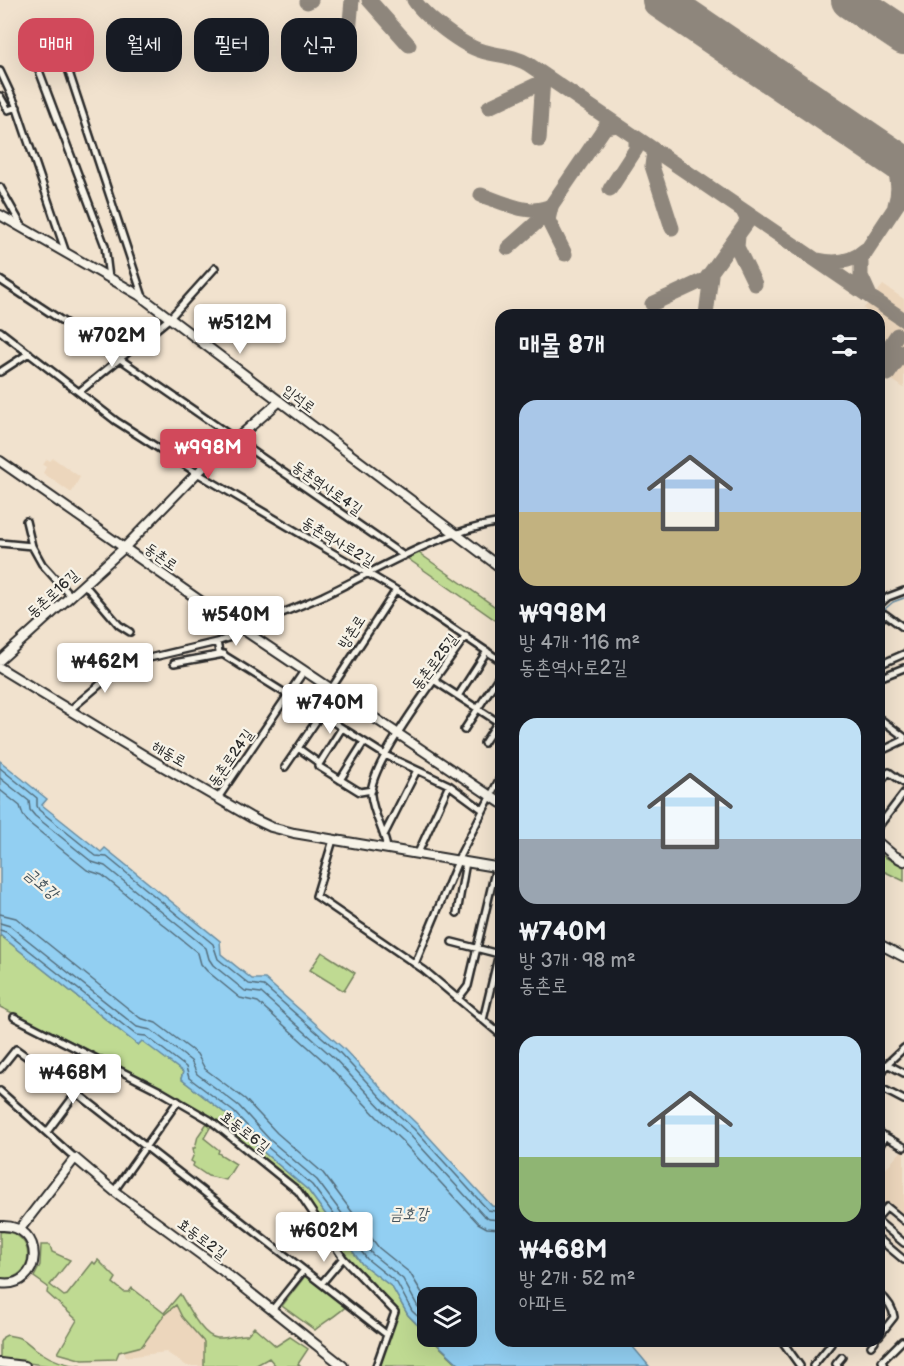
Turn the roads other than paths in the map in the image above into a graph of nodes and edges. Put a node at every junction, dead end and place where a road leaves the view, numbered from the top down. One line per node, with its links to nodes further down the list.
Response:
1 (0, 71): 3 (street)
2 (0, 98): 3 (street)
3 (16, 107): 7 (street)
4 (0, 187): 6 (street)
5 (0, 215): 6 (street, 입석로)
6 (22, 228): 7 (street, 입석로)
7 (66, 253): 9 (street, 입석로)
8 (215, 268): 12 (street)
9 (109, 278): 11 (street, 입석로); 11 (street)
10 (0, 279): 15 (street, 동촌역사로4길)
11 (144, 298): 12 (street, 입석로)
12 (170, 318): 15 (street); 18 (street, 입석로)
13 (0, 331): 14 (street, 동촌역사로2길)
14 (29, 353): 16 (street); 17 (street, 동촌역사로2길)
15 (120, 359): 17 (street); 19 (street, 동촌역사로4길)
16 (0, 372)
17 (79, 392): 21 (street, 동촌역사로2길)
18 (280, 401): 19 (street, 동촌로16길); 24 (street, 입석로)
19 (235, 440): 21 (street, 동촌로16길); 28 (street, 동촌역사로4길)
20 (2, 465): 27 (street, 동촌로)
21 (197, 473): 27 (street, 동촌로16길); 30 (street, 동촌역사로2길)
22 (26, 521): 26 (street)
23 (495, 523): 24 (street)
24 (456, 533): 28 (street); 29 (street)
25 (0, 543): 26 (street)
26 (32, 546): 34 (street)
27 (124, 548): 31 (street, 동촌로16길); 37 (street, 동촌로)
28 (404, 556): 30 (street)
29 (495, 563)
30 (368, 574): 32 (street, 동촌역사로2길); 37 (street)
31 (84, 584): 34 (street, 동촌로16길); 39 (street)
32 (396, 590): 40 (street, 동촌역사로2길); 57 (street, 방촌로)
33 (904, 591): 35 (street)
34 (71, 596): 48 (street, 동촌로16길)
35 (885, 600)
36 (885, 614): 38 (street)
37 (239, 627): 41 (street); 53 (street, 동촌로)
38 (904, 628)
39 (130, 632)
40 (465, 636): 43 (street, 동촌로25길); 55 (street, 동촌로25길)
41 (217, 642): 42 (street); 44 (street)
42 (193, 648): 47 (street); 60 (street)
43 (486, 651): 46 (street, 동촌로25길); 59 (street)
44 (224, 654): 47 (street); 58 (street)
45 (904, 654): 49 (street)
46 (495, 657)
47 (195, 659): 50 (street)
48 (0, 660)
49 (885, 662)
50 (174, 663)
51 (0, 668): 60 (street, 해동로)
52 (904, 668): 54 (street)
53 (304, 671): 57 (street, 동촌로); 58 (street, 동촌로24길)
54 (885, 676)
55 (435, 681): 59 (street); 68 (street, 동촌로25길)
56 (495, 682): 61 (street)
57 (331, 689): 68 (street, 동촌로)
58 (289, 693): 62 (street); 86 (street, 동촌로24길)
59 (458, 696): 61 (street)
60 (71, 709): 86 (street, 해동로)
61 (478, 709): 63 (street); 67 (street)
62 (321, 714): 65 (street); 72 (street)
63 (495, 718)
64 (885, 723): 69 (street)
65 (342, 728): 70 (street); 75 (street)
66 (495, 728): 71 (street)
67 (464, 730)
68 (398, 734): 74 (street); 85 (street, 동촌로)
69 (904, 738): 73 (street)
70 (364, 742): 74 (street); 79 (street)
71 (484, 743)
72 (298, 748): 75 (street); 76 (street)
73 (885, 749)
74 (385, 755): 77 (street); 83 (street)
75 (320, 763): 79 (street)
76 (285, 767)
77 (417, 770): 81 (street); 90 (street)
78 (885, 777): 80 (street)
79 (340, 780): 83 (street)
80 (904, 783)
81 (449, 785): 88 (street); 94 (street)
82 (495, 787): 85 (street)
83 (372, 790): 90 (street)
84 (904, 793): 89 (street)
85 (490, 796): 87 (street, 동촌로); 88 (street)
86 (218, 798): 91 (street, 해동로)
87 (495, 799)
88 (483, 810): 95 (street)
89 (885, 818)
90 (384, 835): 92 (street)
91 (333, 840): 92 (street, 해동로); 105 (street)
92 (387, 848): 94 (street, 해동로)
93 (885, 848): 96 (street)
94 (418, 853): 95 (street, 해동로)
95 (460, 861): 97 (street, 해동로); 99 (street); 105 (street)
96 (904, 861)
97 (495, 867)
98 (495, 879): 102 (street)
99 (457, 913)
100 (452, 942): 102 (street)
101 (885, 947): 104 (street)
102 (477, 948): 103 (street); 107 (street)
103 (495, 953)
104 (904, 957)
105 (415, 964): 107 (street)
106 (495, 970): 109 (street)
107 (458, 999): 109 (street)
108 (14, 1017): 112 (street, 효동로6길)
109 (483, 1020): 110 (street)
110 (495, 1030)
111 (903, 1050): 113 (street)
112 (100, 1060): 119 (street); 123 (street, 효동로6길)
113 (887, 1064): 114 (street); 116 (street)
114 (885, 1068)
115 (0, 1069): 119 (street)
116 (904, 1073)
117 (885, 1090): 120 (street)
118 (0, 1091): 122 (street)
119 (77, 1094): 124 (street); 127 (street)
120 (904, 1100)
121 (0, 1101): 122 (street)
122 (10, 1101): 124 (street)
123 (178, 1101): 127 (street); 138 (street, 효동로6길)
124 (47, 1132): 128 (street)
125 (885, 1136): 126 (street)
126 (904, 1147)
127 (146, 1149): 129 (street); 140 (street)
128 (75, 1158): 129 (street, 효동로2길); 134 (street)
129 (114, 1191): 144 (street, 효동로2길)
130 (885, 1208): 131 (street)
131 (904, 1221)
132 (0, 1226): 134 (street)
133 (885, 1227): 135 (street)
134 (20, 1229): 141 (street)
135 (903, 1241): 137 (street)
136 (885, 1244): 137 (street)
137 (893, 1251): 139 (street)
138 (343, 1258): 142 (street); 146 (street, 효동로6길)
139 (904, 1260)
140 (304, 1270): 142 (street); 144 (street)
141 (0, 1283)
142 (322, 1283): 146 (street)
143 (885, 1298): 145 (street)
144 (272, 1310): 153 (street, 효동로2길)
145 (885, 1328)
146 (386, 1334): 154 (street, 효동로6길)
147 (902, 1341): 158 (street)
148 (786, 1347): 155 (street)
149 (829, 1347): 156 (street)
150 (842, 1357): 157 (street)
151 (0, 1363): 152 (street)
152 (25, 1366)
153 (344, 1366)
154 (376, 1366)
155 (800, 1366)
156 (813, 1366)
157 (838, 1366)
158 (884, 1366)

